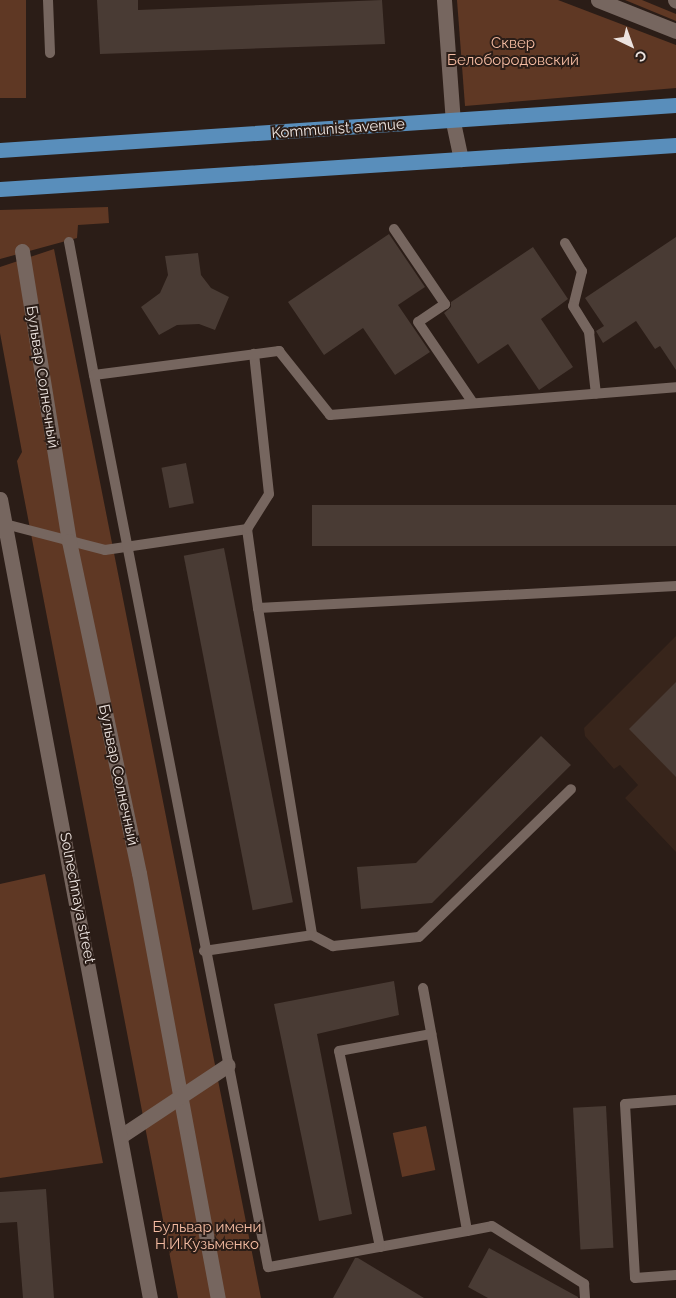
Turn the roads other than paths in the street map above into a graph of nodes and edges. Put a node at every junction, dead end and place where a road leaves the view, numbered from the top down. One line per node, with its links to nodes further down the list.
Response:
1 (48, 0): 5 (lane)
2 (444, 0): 7 (street)
3 (598, 0): 4 (street)
4 (676, 31)
5 (50, 54)
6 (676, 106): 7 (main road, Kommunist avenue)
7 (454, 122): 9 (main road, Kommunist avenue); 10 (street)
8 (676, 145): 10 (main road)
9 (0, 150)
10 (461, 159): 11 (main road)
11 (0, 189)
12 (394, 229): 20 (lane)
13 (70, 242): 17 (lane)
14 (565, 243): 19 (lane)
15 (22, 251): 24 (street, Бульвар Солнечный)
16 (254, 354): 17 (lane); 20 (lane); 23 (lane)
17 (94, 375): 25 (lane)
18 (676, 387): 19 (lane)
19 (596, 394): 20 (lane)
20 (474, 403)
21 (0, 499): 22 (street, Solnechnaya street)
22 (5, 524): 24 (lane); 36 (street, Solnechnaya street)
23 (247, 529): 25 (lane); 27 (lane)
24 (69, 541): 25 (lane); 34 (street, Бульвар Солнечный)
25 (127, 548): 30 (lane)
26 (676, 586): 27 (lane)
27 (258, 608): 29 (lane)
28 (572, 789): 29 (lane)
29 (312, 935): 30 (lane)
30 (204, 951): 33 (lane)
31 (423, 988): 32 (lane)
32 (431, 1034): 37 (lane); 38 (lane)
33 (228, 1065): 34 (street); 38 (lane)
34 (181, 1096): 36 (street); 41 (street, Бульвар Солнечный)
35 (676, 1100): 39 (lane)
36 (121, 1136): 40 (street, Solnechnaya street)
37 (467, 1231): 38 (lane); 42 (lane)
38 (380, 1247)
39 (676, 1275)
40 (150, 1298)
41 (218, 1298)
42 (585, 1298)

